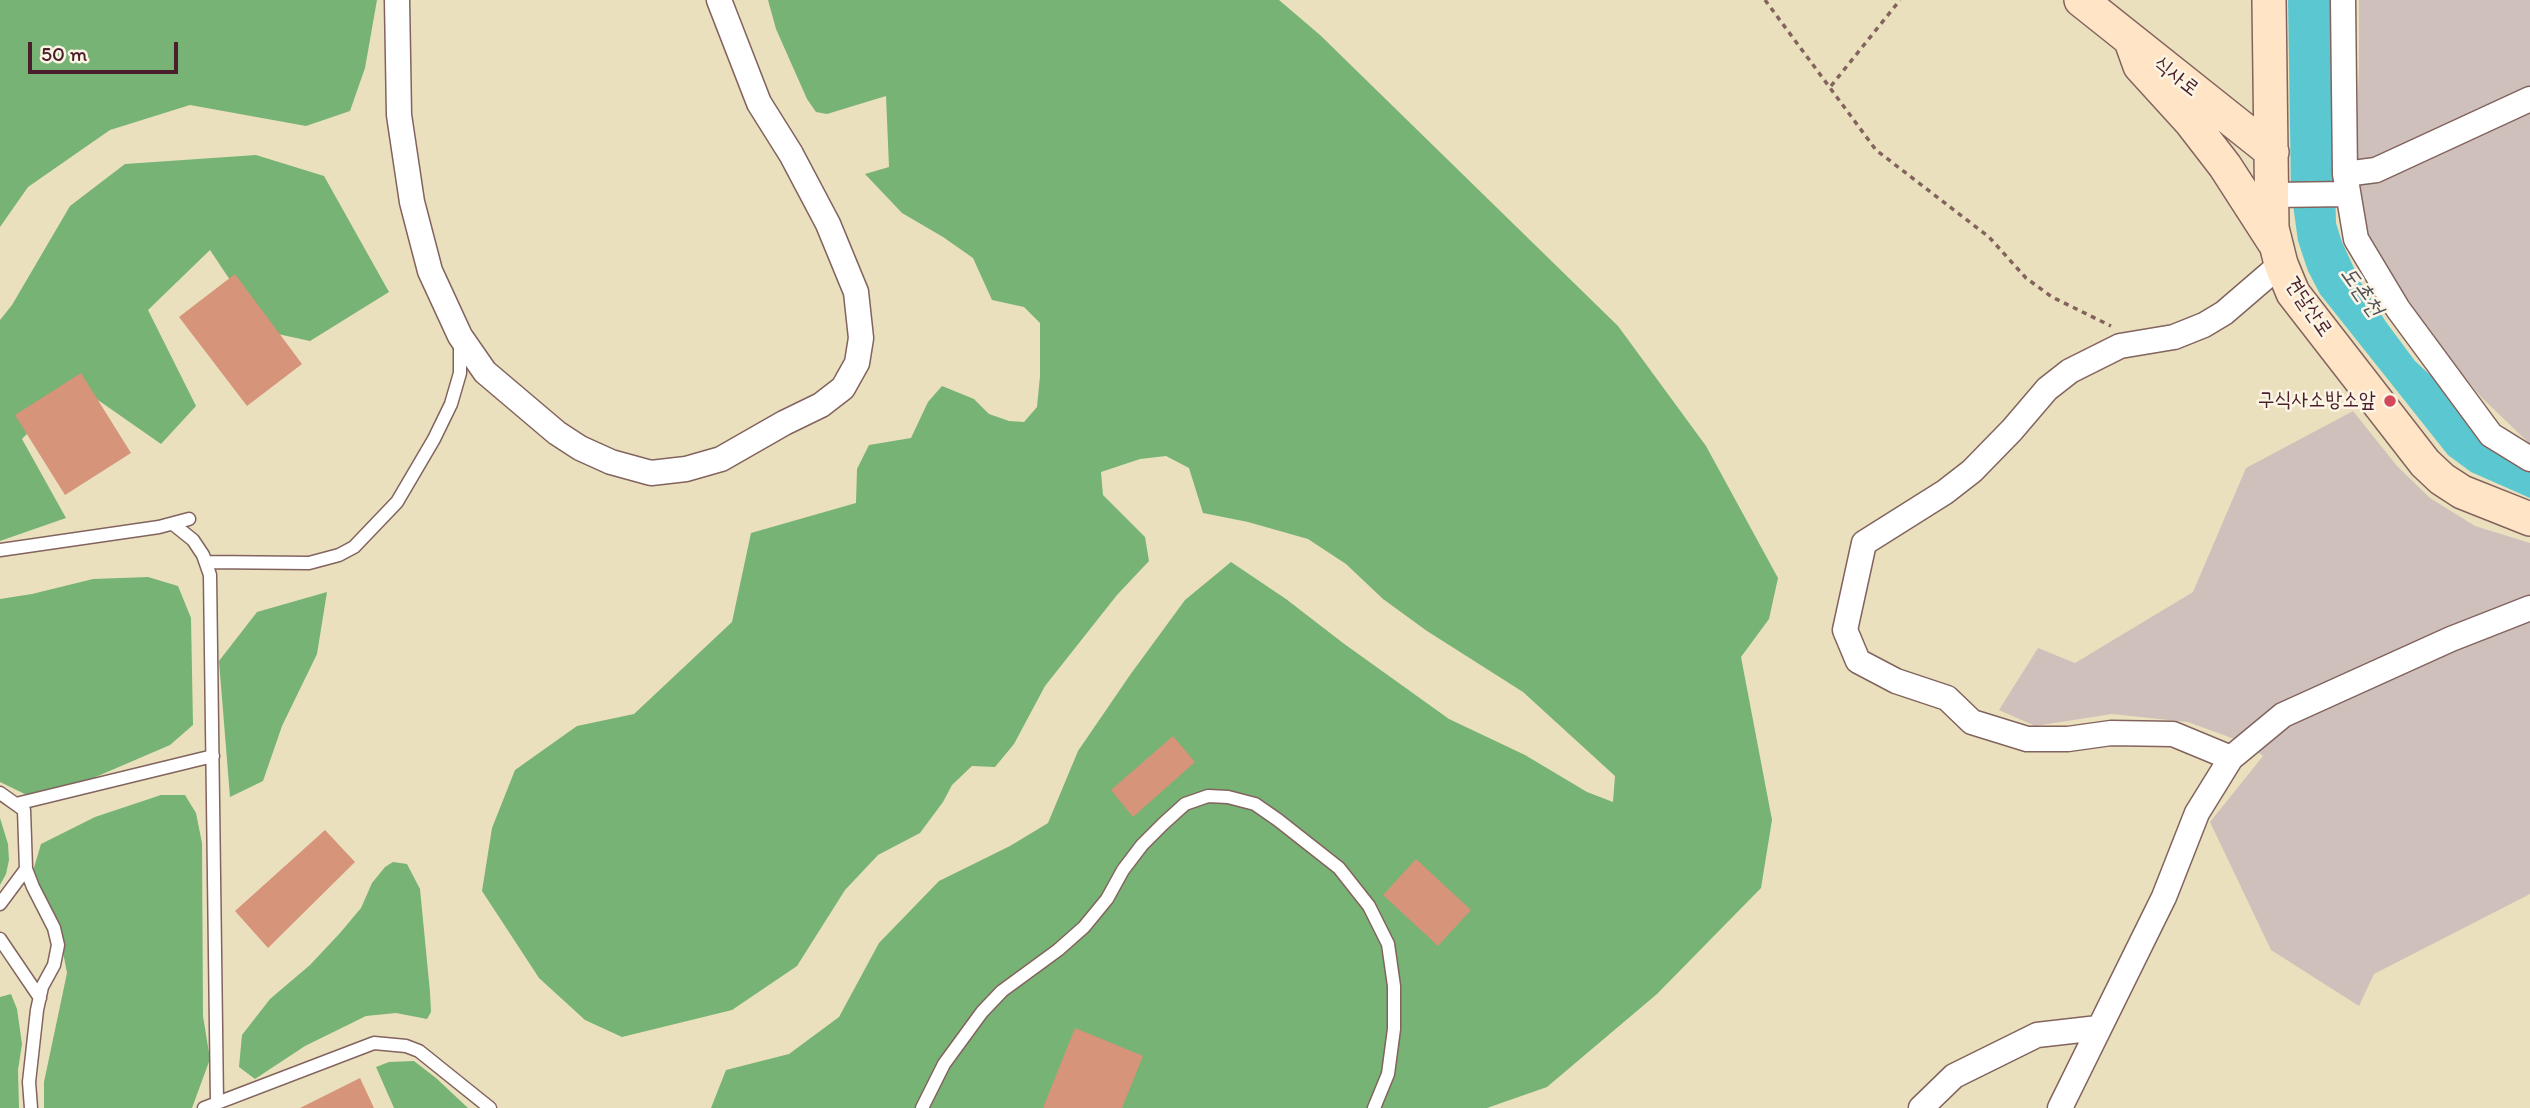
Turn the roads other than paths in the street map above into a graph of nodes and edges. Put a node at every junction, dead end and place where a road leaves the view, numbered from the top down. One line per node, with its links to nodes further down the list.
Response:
1 (397, 0): 12 (street)
2 (719, 0): 12 (street)
3 (2081, 0): 6 (street, 식사로)
4 (2269, 0): 8 (street, 견달산로)
5 (2343, 0): 9 (street)
6 (2131, 41): 8 (street, 식사로); 11 (street)
7 (2530, 99): 9 (street)
8 (2272, 152): 10 (street, 견달산로)
9 (2344, 187): 10 (street); 13 (street)
10 (2277, 195): 11 (street, 견달산로)
11 (2278, 253): 15 (street, 견달산로); 21 (street)
12 (460, 336): 18 (lane)
13 (2530, 459)
14 (189, 519): 16 (lane)
15 (2530, 519)
16 (173, 524): 17 (lane); 18 (lane)
17 (0, 550)
18 (206, 562): 20 (lane)
19 (2530, 608): 21 (street)
20 (212, 756): 23 (lane); 29 (lane)
21 (2231, 758): 28 (street)
22 (0, 793): 23 (lane)
23 (16, 804): 24 (lane)
24 (26, 869): 25 (lane); 27 (lane)
25 (0, 904)
26 (0, 939): 27 (lane)
27 (40, 998): 30 (lane)
28 (2098, 1028): 35 (street); 36 (street)
29 (217, 1103): 31 (lane); 32 (lane)
30 (31, 1108)
31 (204, 1108)
32 (490, 1108)
33 (922, 1108): 34 (lane)
34 (1374, 1108)
35 (1921, 1108)
36 (2060, 1108)

